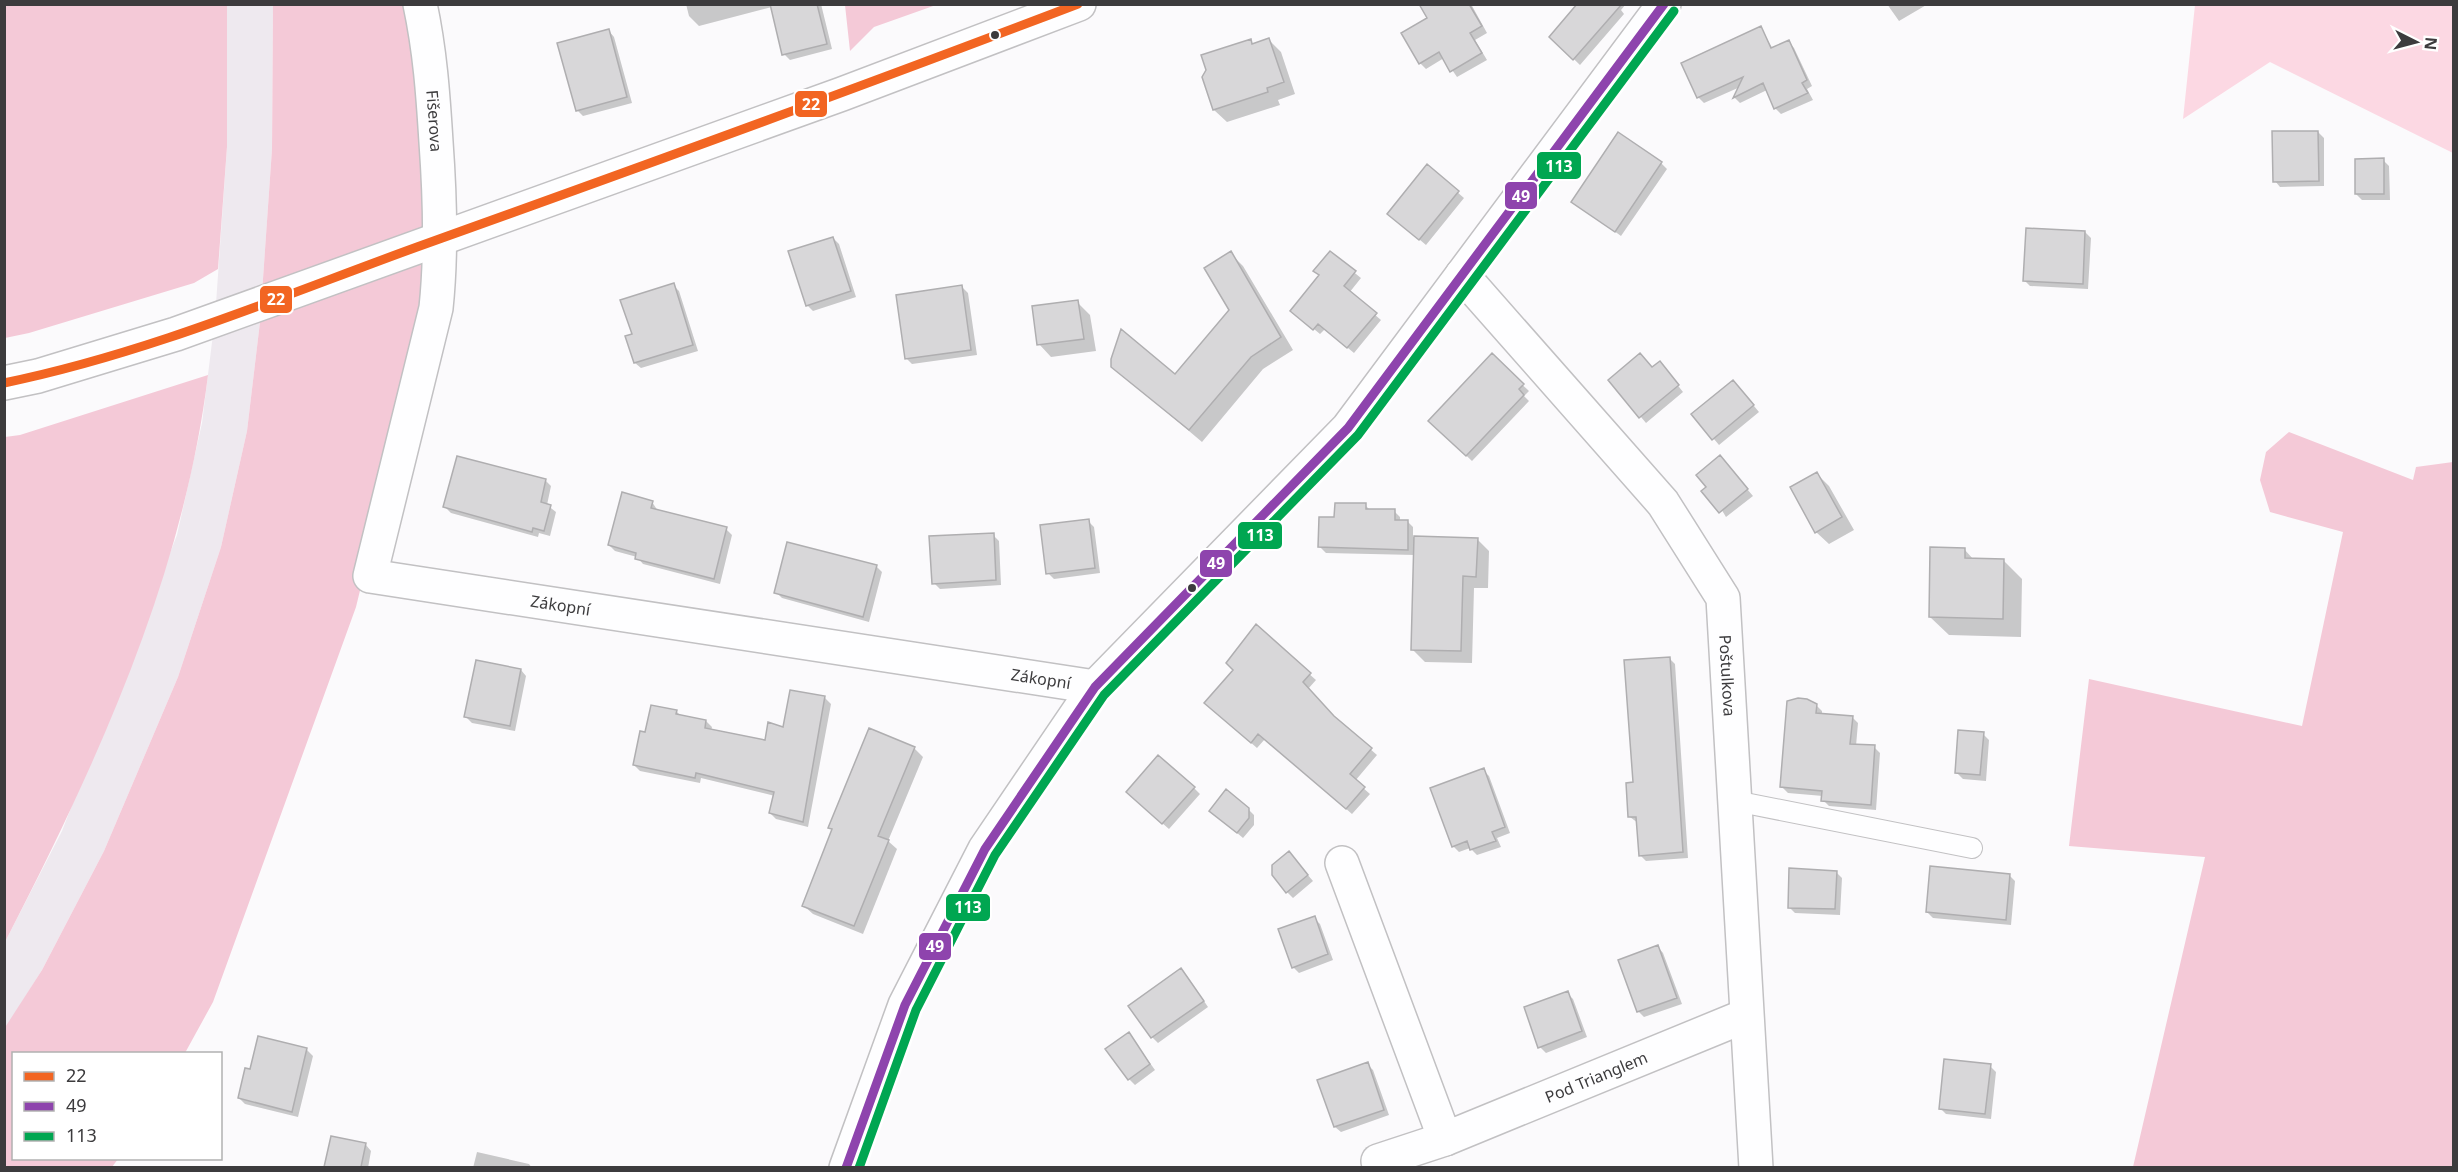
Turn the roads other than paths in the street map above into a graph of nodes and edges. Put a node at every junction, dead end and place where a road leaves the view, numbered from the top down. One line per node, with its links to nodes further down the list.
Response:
1 (420, 4): 4 (street, Fišerova)
2 (1079, 4): 4 (street)
3 (1664, 4): 5 (street)
4 (431, 242): 6 (street); 7 (street, Zákopní)
5 (1462, 275): 7 (street); 8 (street, Poštulkova)
6 (4, 383)
7 (1095, 687): 14 (street)
8 (1735, 801): 9 (lane); 11 (street, Poštulkova)
9 (1972, 848)
10 (1342, 862): 12 (street)
11 (1745, 1016): 12 (street, Pod Trianglem); 15 (street, Poštulkova)
12 (1446, 1139): 13 (street, Pod Trianglem)
13 (1378, 1161)
14 (846, 1167)
15 (1756, 1167)

